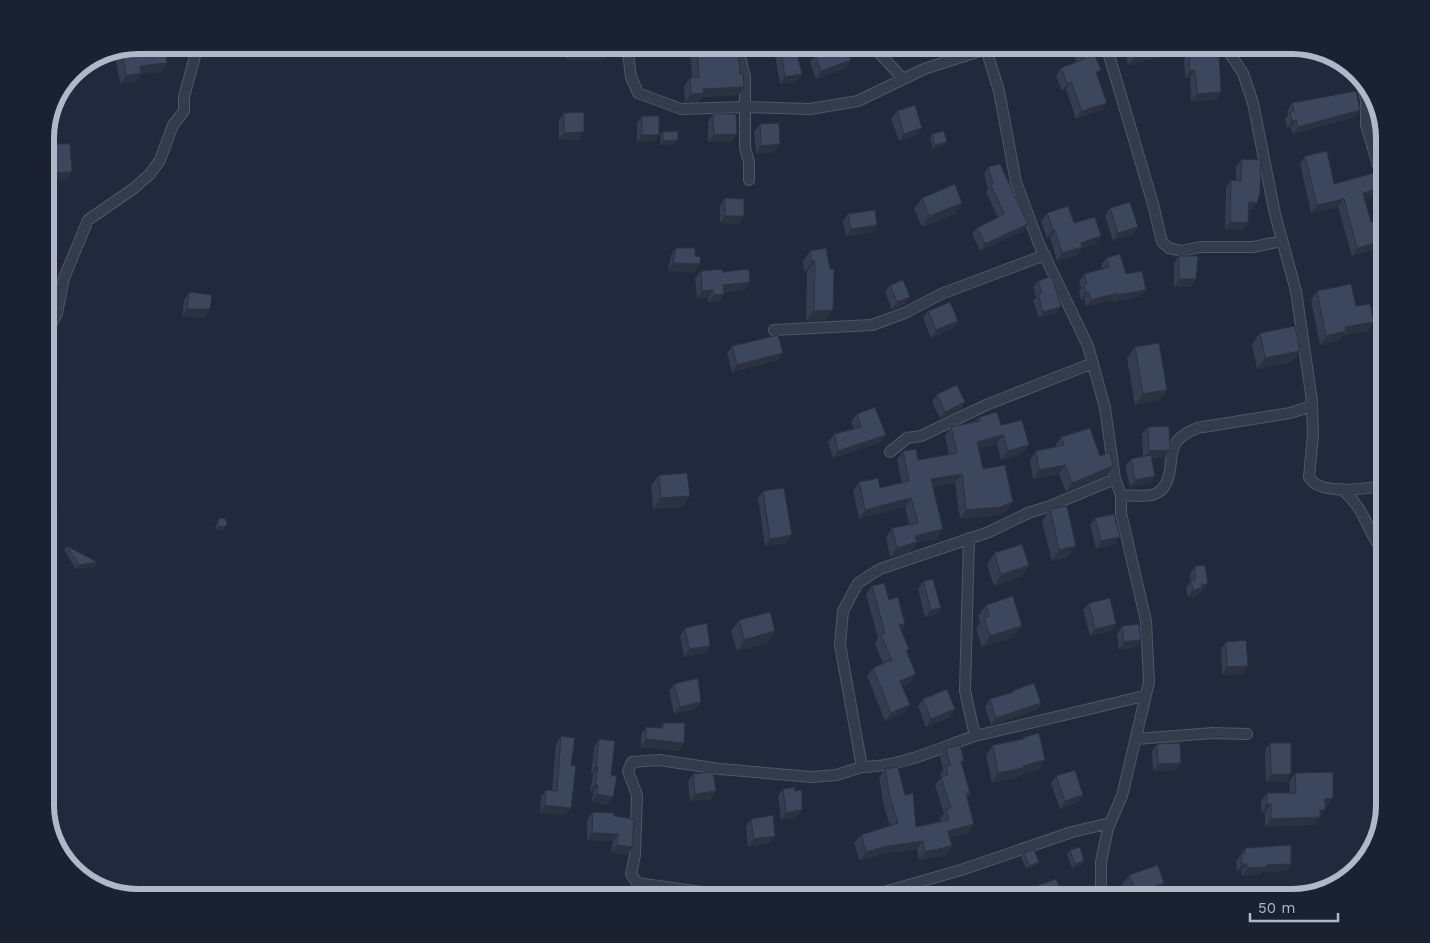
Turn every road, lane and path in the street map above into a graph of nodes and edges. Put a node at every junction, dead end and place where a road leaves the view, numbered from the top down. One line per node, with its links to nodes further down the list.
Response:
1 (196, 54): 16 (street)
2 (628, 54): 11 (street)
3 (739, 54): 11 (street)
4 (880, 54): 9 (street)
5 (968, 54): 9 (street)
6 (990, 54): 15 (street)
7 (1109, 54): 14 (street)
8 (1230, 54): 14 (street)
9 (903, 79): 11 (street)
10 (1365, 95): 12 (street)
11 (744, 107): 13 (street)
12 (1376, 158)
13 (749, 180)
14 (1282, 241): 19 (street)
15 (1045, 255): 17 (street); 18 (street)
16 (54, 318)
17 (774, 330)
18 (1093, 363): 20 (street); 21 (street)
19 (1312, 401): 23 (street); 24 (street)
20 (890, 452)
21 (1115, 479): 24 (street); 26 (street)
22 (1376, 486): 23 (street)
23 (1341, 489): 25 (street)
24 (1121, 495): 27 (street)
25 (1376, 537)
26 (968, 538): 29 (street); 31 (street)
27 (1144, 696): 29 (street); 30 (street)
28 (1247, 734): 30 (street)
29 (975, 736): 31 (street)
30 (1136, 739): 32 (street)
31 (862, 767): 33 (street)
32 (1110, 823): 34 (street); 35 (street)
33 (682, 889)
34 (894, 889)
35 (1101, 889)

